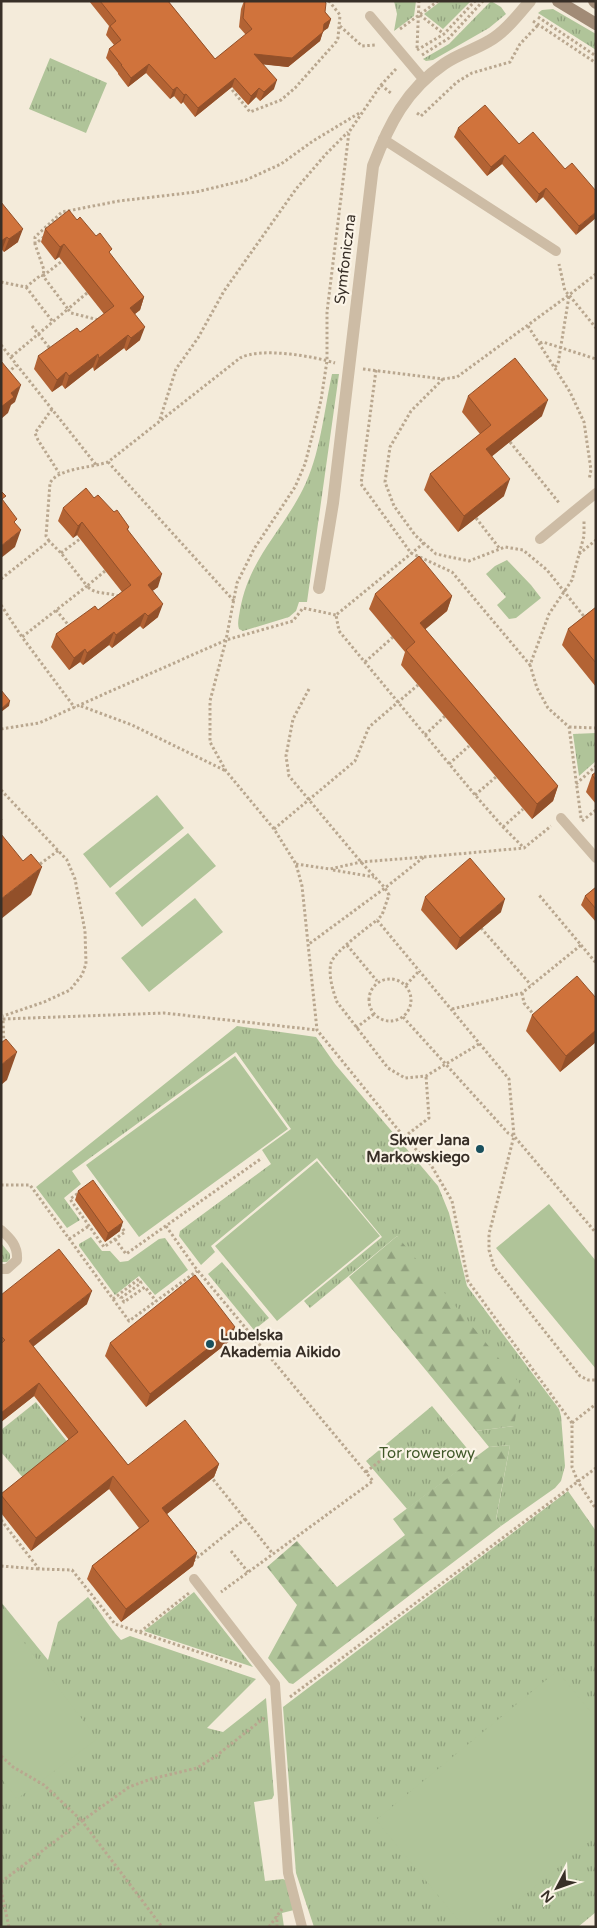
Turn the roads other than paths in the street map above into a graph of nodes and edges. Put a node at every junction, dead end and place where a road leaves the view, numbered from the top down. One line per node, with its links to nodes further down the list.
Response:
1 (558, 1): 4 (street)
2 (525, 7): 5 (street, Symfoniczna)
3 (370, 16): 5 (lane)
4 (596, 24)
5 (424, 80): 6 (street, Symfoniczna)
6 (383, 139): 7 (lane); 10 (street, Symfoniczna)
7 (556, 251)
8 (596, 493): 9 (lane)
9 (540, 538)
10 (318, 588)
11 (561, 818): 12 (lane)
12 (596, 858)
13 (1, 1230): 14 (lane)
14 (1, 1269)
15 (197, 1582): 16 (lane)
16 (302, 1927)

